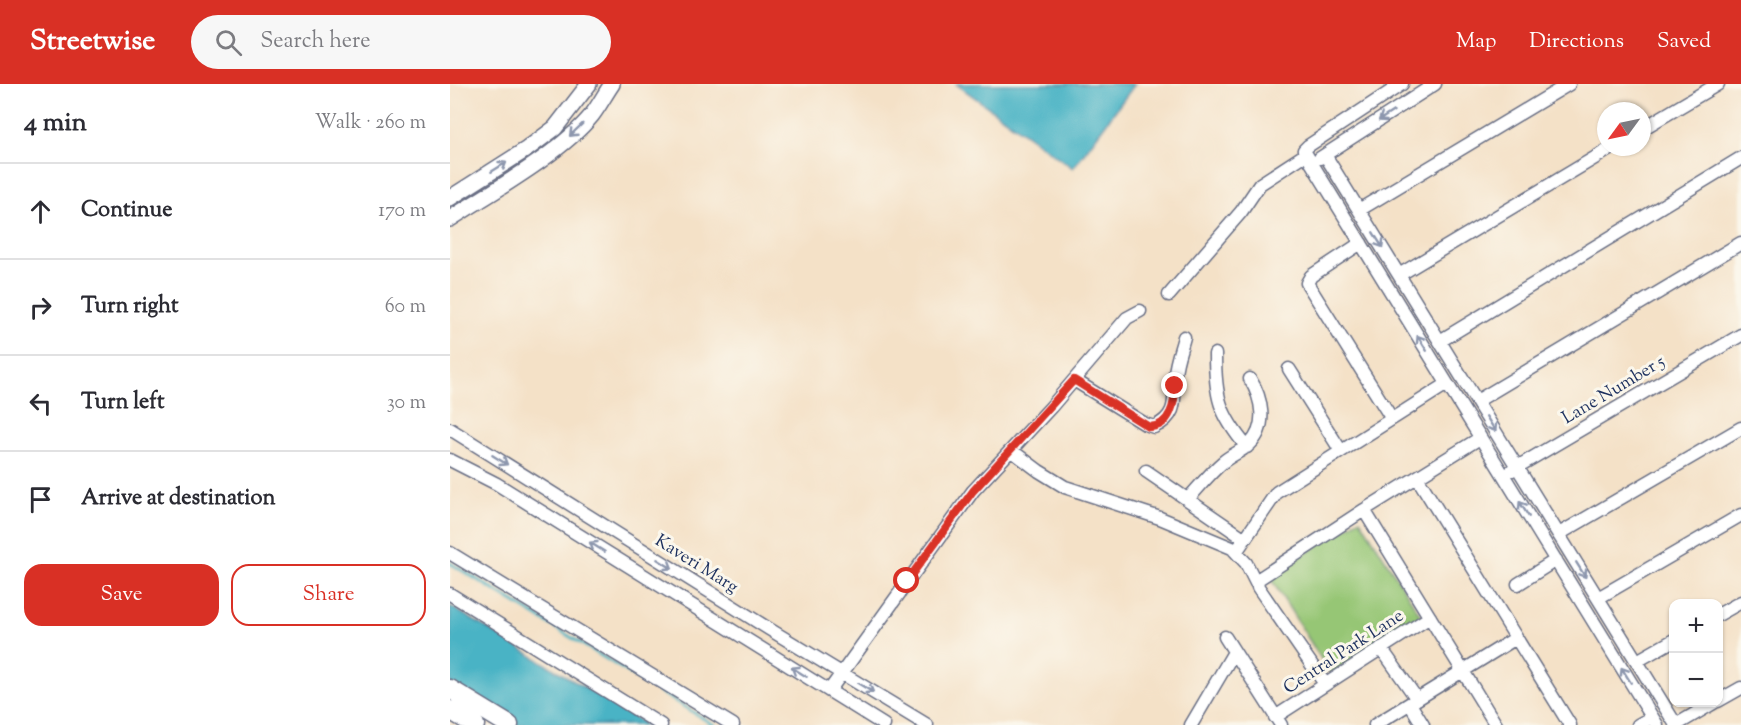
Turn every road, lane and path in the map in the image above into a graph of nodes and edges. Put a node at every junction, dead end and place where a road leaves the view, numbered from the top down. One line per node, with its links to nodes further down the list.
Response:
1 (589, 84): 12 (main road, one-way to 1)
2 (612, 84): 13 (main road, one-way to 13)
3 (1402, 84): 8 (street)
4 (1435, 84): 9 (street, one-way to 9)
5 (1569, 84): 15 (street)
6 (1718, 84): 7 (street)
7 (1651, 124)
8 (1308, 154): 9 (street); 17 (street); 20 (street)
9 (1325, 155): 15 (street)
10 (1598, 156): 19 (street)
11 (1741, 158): 24 (street)
12 (479, 180): 13 (main road); 14 (main road)
13 (487, 195): 16 (main road)
14 (450, 198)
15 (1359, 210): 19 (street, one-way to 19)
16 (450, 219)
17 (1361, 243): 29 (street, one-way to 17); 31 (street)
18 (1741, 243): 30 (street)
19 (1399, 275): 24 (street)
20 (1169, 295)
21 (1140, 311): 28 (street)
22 (1741, 335): 39 (street, Lane Number 5)
23 (1184, 337): 28 (street)
24 (1440, 341): 30 (street)
25 (1215, 354): 35 (street)
26 (1289, 369): 37 (street)
27 (1250, 379): 35 (street)
28 (1074, 380): 36 (street)
29 (1447, 384): 31 (street); 34 (street)
30 (1477, 401): 39 (street, one-way to 39)
31 (1392, 419): 37 (street)
32 (1741, 428): 46 (street)
33 (450, 429): 65 (street, Kaveri Marg, one-way to 65)
34 (1480, 438): 41 (street); 42 (street)
35 (1247, 447): 43 (street)
36 (1011, 450): 49 (street); 65 (street)
37 (1341, 451): 47 (street)
38 (450, 460): 69 (street, one-way to 38)
39 (1517, 467): 41 (street, Lane Number 5); 46 (street)
40 (1146, 471): 43 (street)
41 (1503, 475): 50 (street, one-way to 41)
42 (1417, 477): 44 (street); 59 (street)
43 (1188, 499): 47 (street)
44 (1364, 510): 51 (street); 57 (street)
45 (1741, 515): 54 (street)
46 (1559, 534): 54 (street, one-way to 54)
47 (1245, 539): 49 (street)
48 (450, 552): 79 (street)
49 (1236, 552): 51 (street)
50 (1556, 560): 52 (street); 75 (street, one-way to 50)
51 (1256, 583): 66 (street)
52 (1518, 584)
53 (450, 594): 78 (street)
54 (1598, 598): 63 (street)
55 (1741, 602): 56 (street)
56 (1723, 613)
57 (1430, 617): 61 (street, Central Park Lane); 64 (street)
58 (1225, 637): 62 (street)
59 (1516, 638): 64 (street); 86 (street)
60 (1669, 643): 63 (street)
61 (1381, 648): 66 (street, Central Park Lane); 71 (street)
62 (1234, 652): 74 (street); 82 (street)
63 (1637, 661): 88 (street)
64 (1463, 671): 71 (street); 85 (street)
65 (841, 673): 69 (street); 81 (street, Kaveri Marg, one-way to 81)
66 (1325, 684): 74 (street, Central Park Lane)
67 (1741, 688): 70 (street)
68 (450, 689): 77 (highway)
69 (829, 691): 80 (street)
70 (1723, 698)
71 (1413, 701): 83 (street); 84 (street)
72 (1707, 707): 88 (street)
73 (450, 710): 76 (highway)
74 (1278, 721)
75 (1654, 721): 87 (street)
76 (475, 725)
77 (509, 725)
78 (661, 725)
79 (733, 725)
80 (884, 725)
81 (927, 725)
82 (1191, 725)
83 (1374, 725)
84 (1423, 725)
85 (1496, 725)
86 (1570, 725)
87 (1638, 725)
88 (1676, 725)

